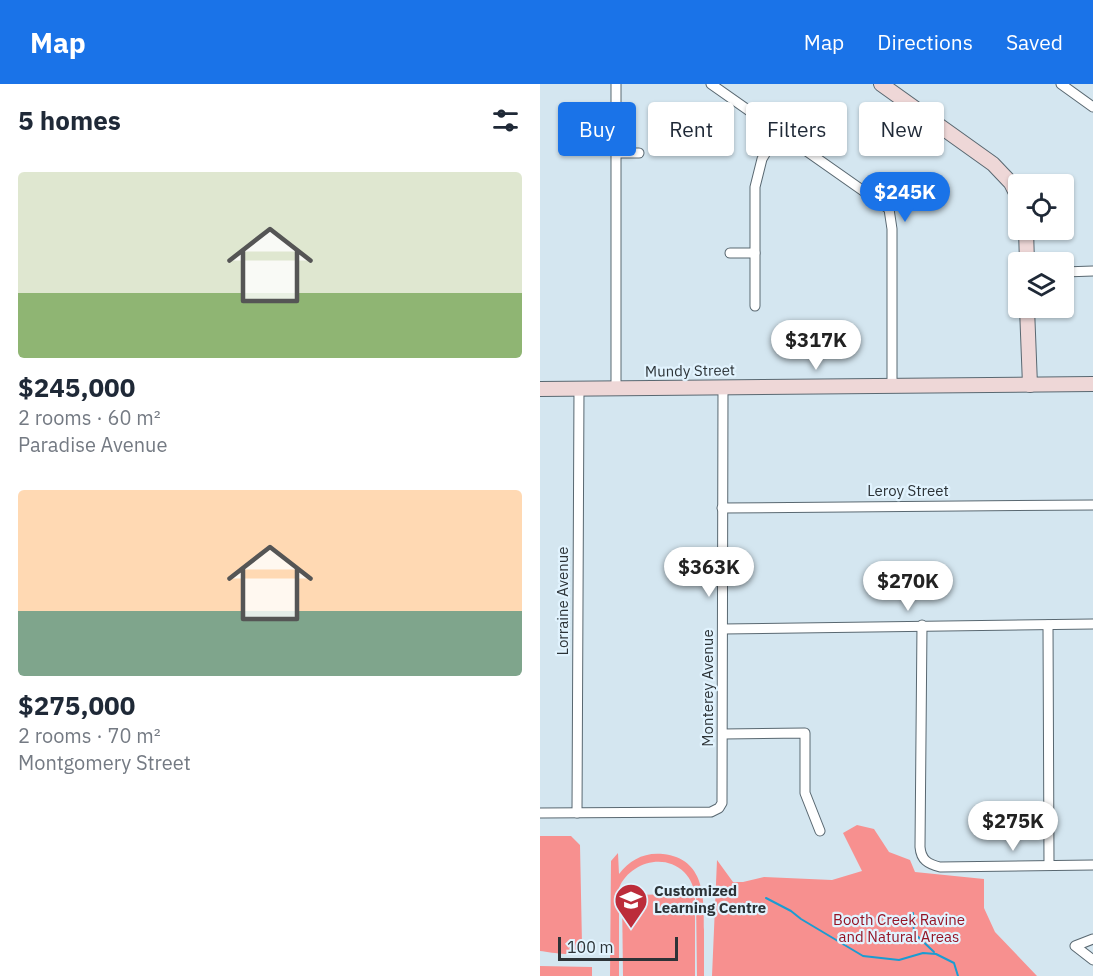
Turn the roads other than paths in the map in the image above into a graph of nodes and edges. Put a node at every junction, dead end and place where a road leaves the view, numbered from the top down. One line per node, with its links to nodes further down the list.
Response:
1 (616, 84): 5 (street)
2 (711, 84): 7 (street)
3 (881, 84): 11 (street)
4 (1061, 84): 6 (street)
5 (616, 102)
6 (1093, 107)
7 (746, 109)
8 (616, 156): 23 (street)
9 (764, 156): 13 (street)
10 (813, 156): 20 (street)
11 (1008, 180)
12 (730, 253): 13 (street)
13 (754, 253): 16 (street)
14 (1093, 271): 15 (street)
15 (1074, 272)
16 (755, 306)
17 (1028, 318): 19 (street)
18 (1093, 384): 19 (street, Mundy Street)
19 (1030, 385): 20 (street, Mundy Street)
20 (892, 386): 21 (street, Mundy Street)
21 (723, 387): 23 (street, Mundy Street); 26 (street, Monterey Avenue)
22 (540, 388): 24 (street, Mundy Street)
23 (616, 388): 24 (street, Mundy Street)
24 (579, 389): 33 (street, Lorraine Avenue)
25 (1093, 505): 26 (street, Leroy Street)
26 (722, 508): 30 (street, Monterey Avenue)
27 (1093, 624): 28 (street)
28 (1048, 625): 29 (street); 35 (street)
29 (922, 626): 30 (street); 35 (street)
30 (723, 629): 31 (street, Monterey Avenue)
31 (723, 734): 33 (street, Monterey Avenue); 34 (street)
32 (540, 813): 33 (street)
33 (577, 813)
34 (820, 831)
35 (1048, 864): 36 (street)
36 (1093, 865)
37 (1093, 939): 38 (street)
38 (1093, 960)

